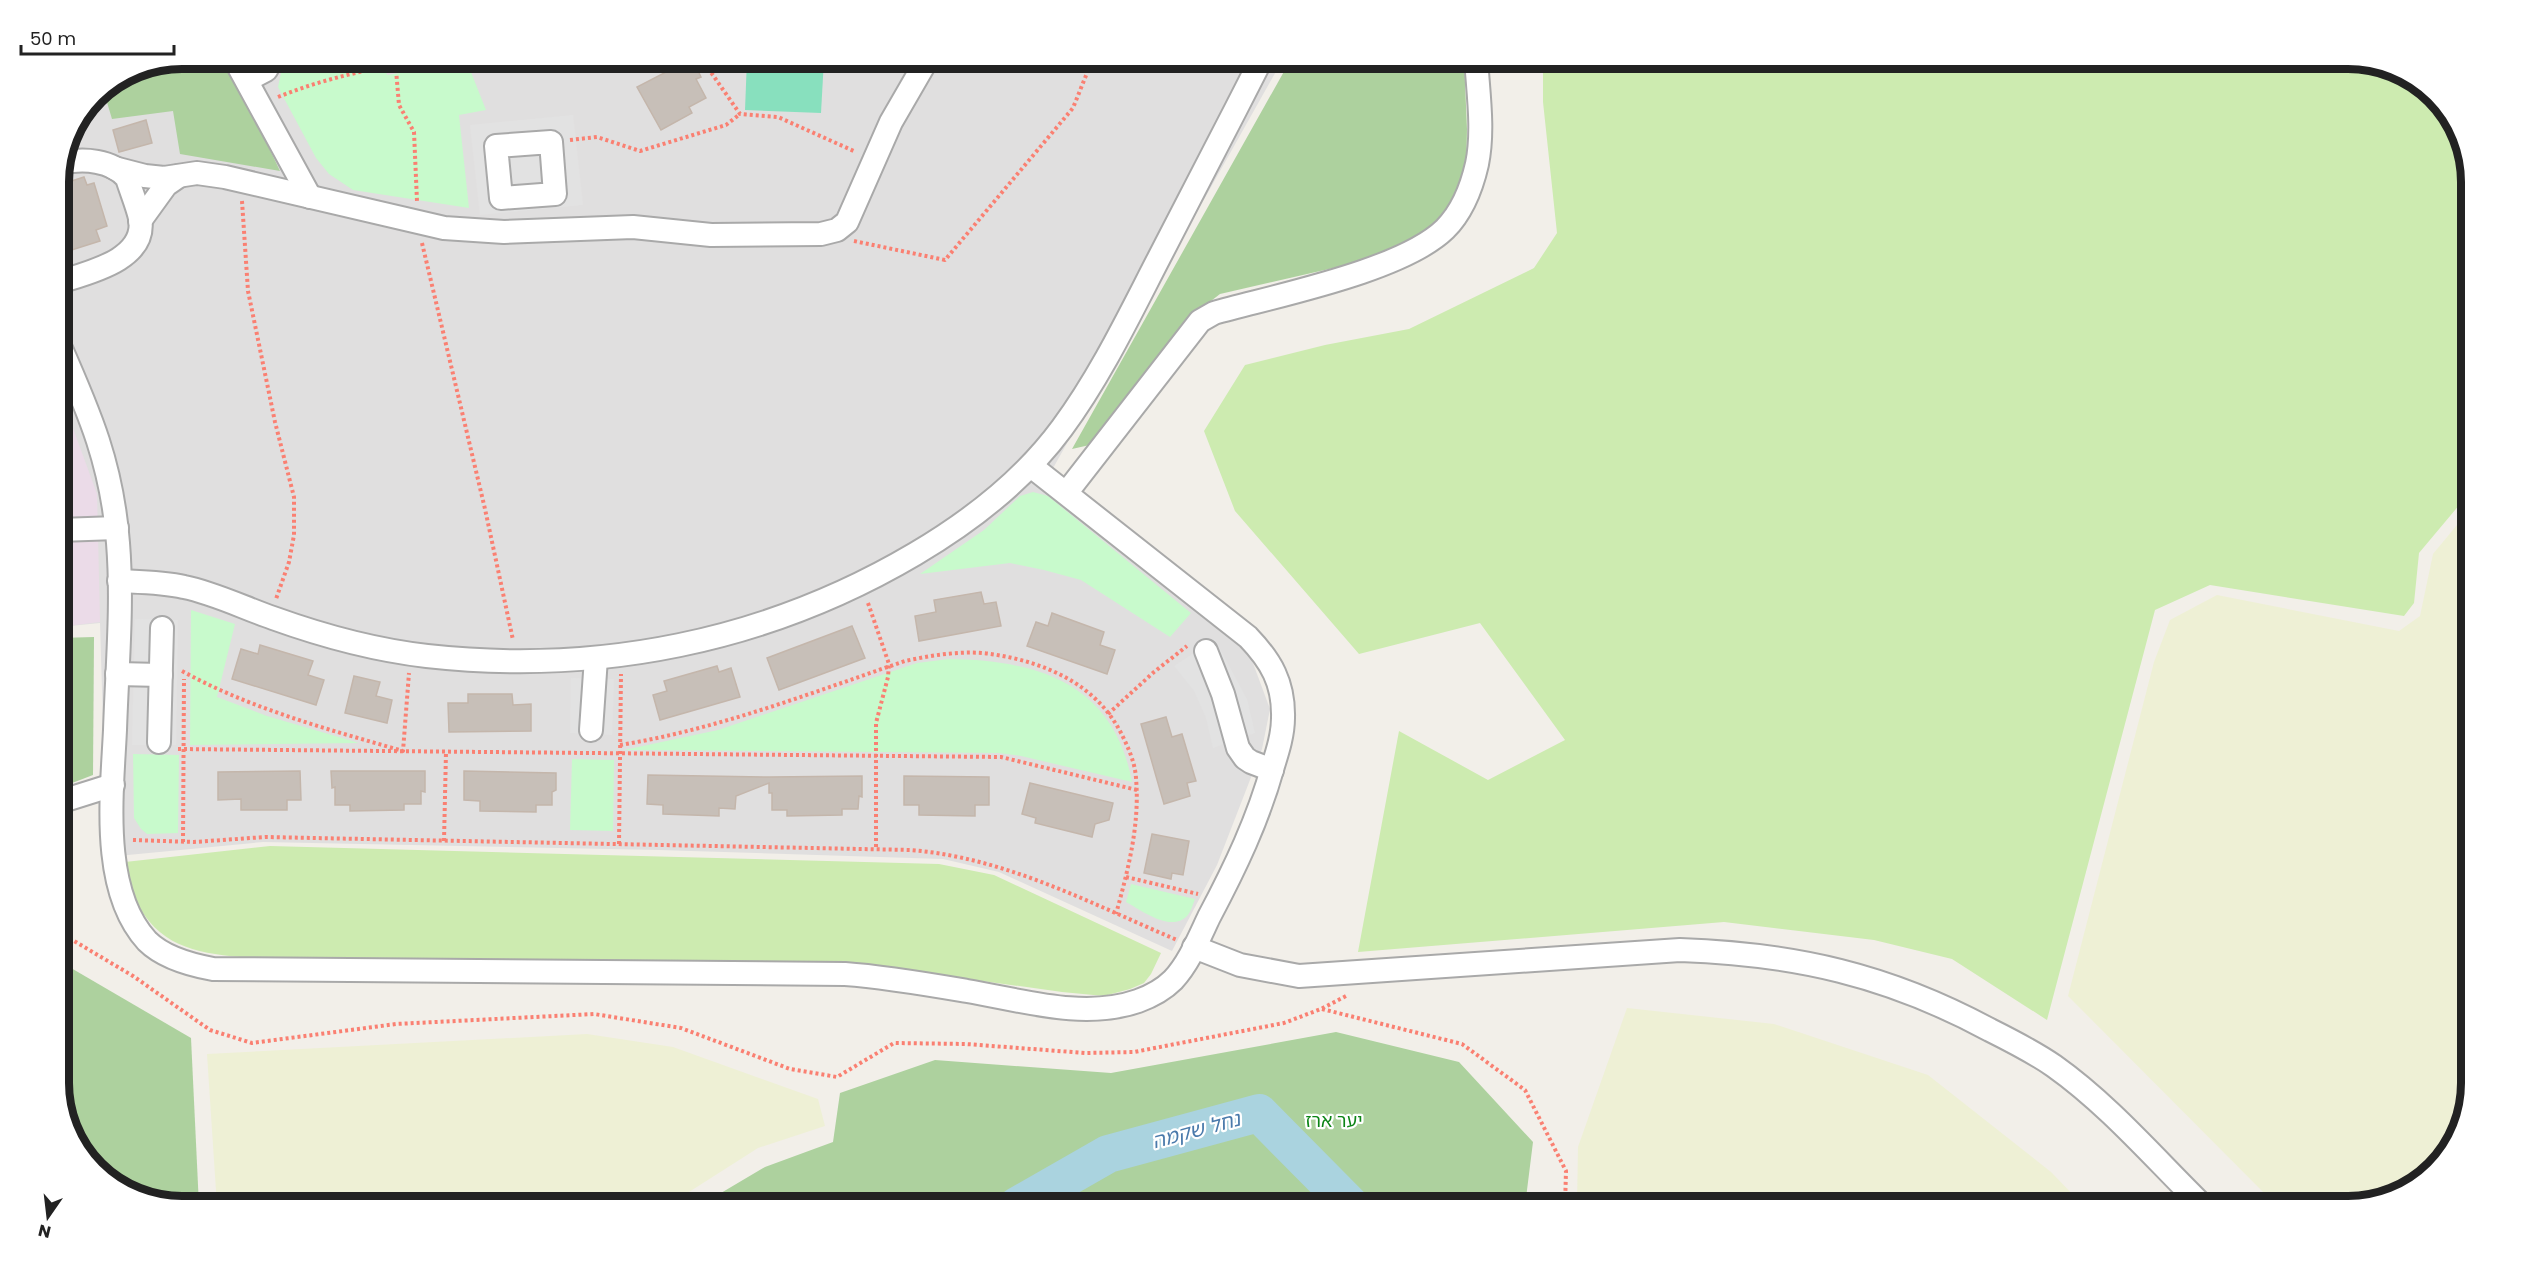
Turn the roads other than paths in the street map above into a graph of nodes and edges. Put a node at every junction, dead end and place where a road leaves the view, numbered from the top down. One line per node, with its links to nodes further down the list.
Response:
1 (240, 69): 6 (street)
2 (267, 69): 6 (street)
3 (922, 69): 13 (street)
4 (1256, 69): 16 (street)
5 (1477, 69): 17 (street)
6 (247, 81): 10 (street)
7 (71, 163): 8 (street)
8 (114, 168): 9 (street); 12 (street)
9 (178, 176): 10 (street); 12 (street)
10 (310, 197): 13 (street)
11 (501, 198): 11 (street); 13 (street)
12 (140, 221): 14 (street)
13 (504, 232)
14 (69, 279)
15 (69, 367): 18 (street)
16 (1031, 466): 17 (street); 23 (street)
17 (1066, 492): 28 (street)
18 (117, 528): 19 (street); 20 (street)
19 (69, 530)
20 (119, 581): 23 (street); 25 (street)
21 (162, 628): 24 (street)
22 (1198, 648): 28 (street)
23 (596, 658): 26 (street)
24 (161, 668): 25 (street); 27 (street)
25 (117, 674): 29 (street)
26 (591, 730)
27 (166, 746)
28 (1272, 770): 31 (street)
29 (113, 785): 30 (street); 31 (street)
30 (69, 799)
31 (1194, 947): 32 (street)
32 (2193, 1196)

